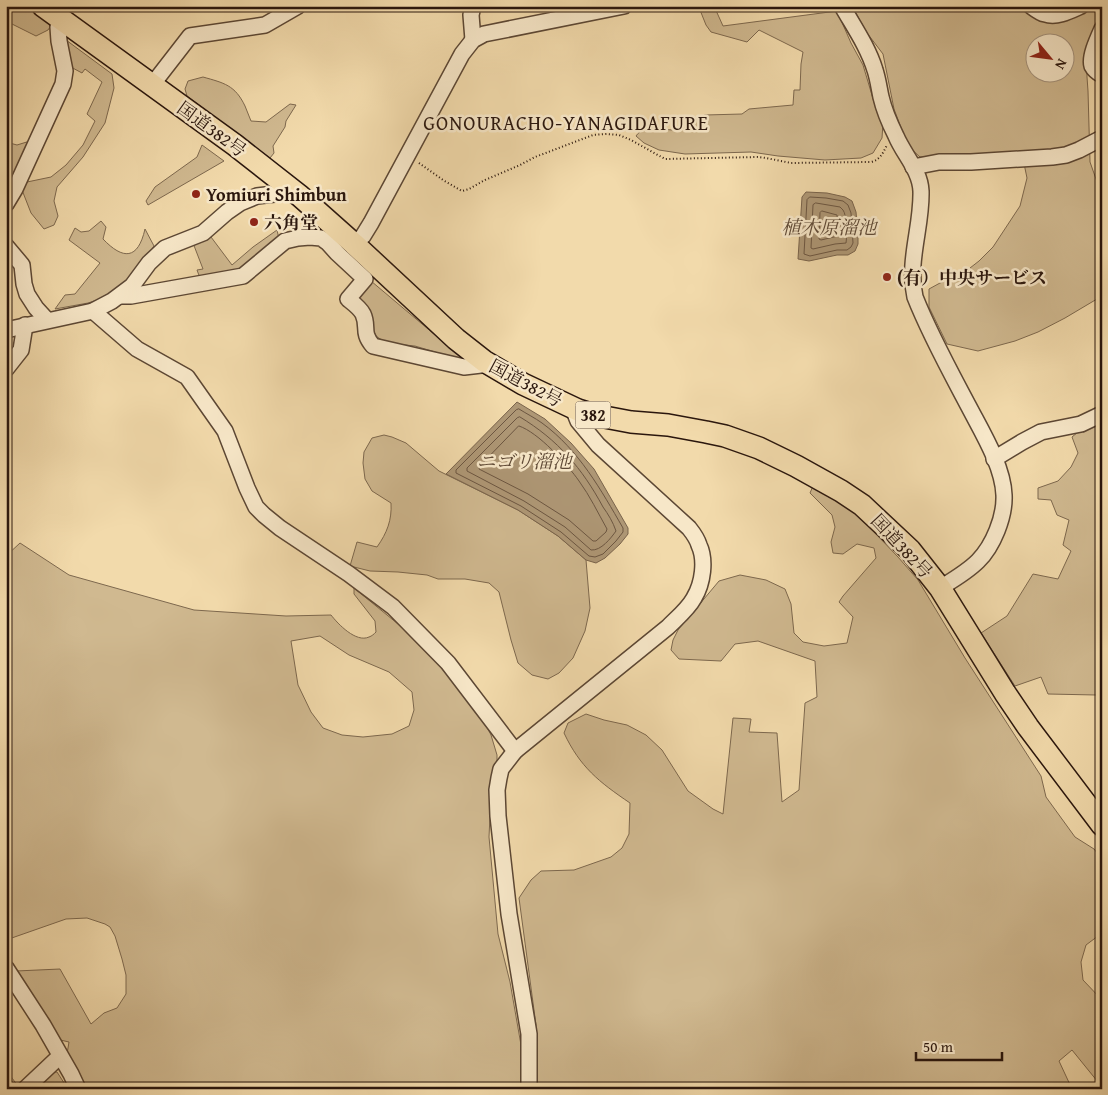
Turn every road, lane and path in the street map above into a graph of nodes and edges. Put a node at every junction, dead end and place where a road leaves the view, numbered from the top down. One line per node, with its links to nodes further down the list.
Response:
1 (43, 6): 8 (highway, 国道382号 / 382)
2 (298, 6): 12 (street)
3 (473, 6): 10 (street)
4 (624, 6): 10 (street)
5 (842, 6): 13 (street)
6 (1031, 6): 7 (street)
7 (1081, 6)
8 (62, 20): 12 (highway, 国道382号 / 382); 18 (street)
9 (1102, 29): 11 (street)
10 (473, 40): 15 (street)
11 (1102, 75)
12 (152, 85): 17 (highway, 国道382号 / 382)
13 (896, 137): 15 (path); 16 (street)
14 (1102, 138): 16 (street)
15 (407, 156): 19 (street)
16 (914, 167): 30 (street)
17 (290, 188): 19 (highway, 国道382号 / 382); 21 (street)
18 (6, 204)
19 (354, 244): 26 (highway, 国道382号 / 382)
20 (6, 246): 23 (street)
21 (120, 296): 22 (street); 26 (street)
22 (93, 311): 23 (street); 32 (street)
23 (47, 320): 24 (street)
24 (25, 325): 25 (street); 27 (street)
25 (7, 328)
26 (484, 361): 28 (highway, 国道382号 / 382)
27 (6, 369)
28 (578, 410): 31 (highway, 国道382号 / 382); 32 (street)
29 (1102, 414): 30 (street)
30 (994, 459): 31 (street)
31 (940, 588): 33 (highway, 国道382号 / 382)
32 (515, 751): 38 (street)
33 (1102, 825)
34 (6, 968): 35 (street)
35 (60, 1056): 36 (street); 37 (street)
36 (25, 1089)
37 (78, 1089)
38 (529, 1089)

